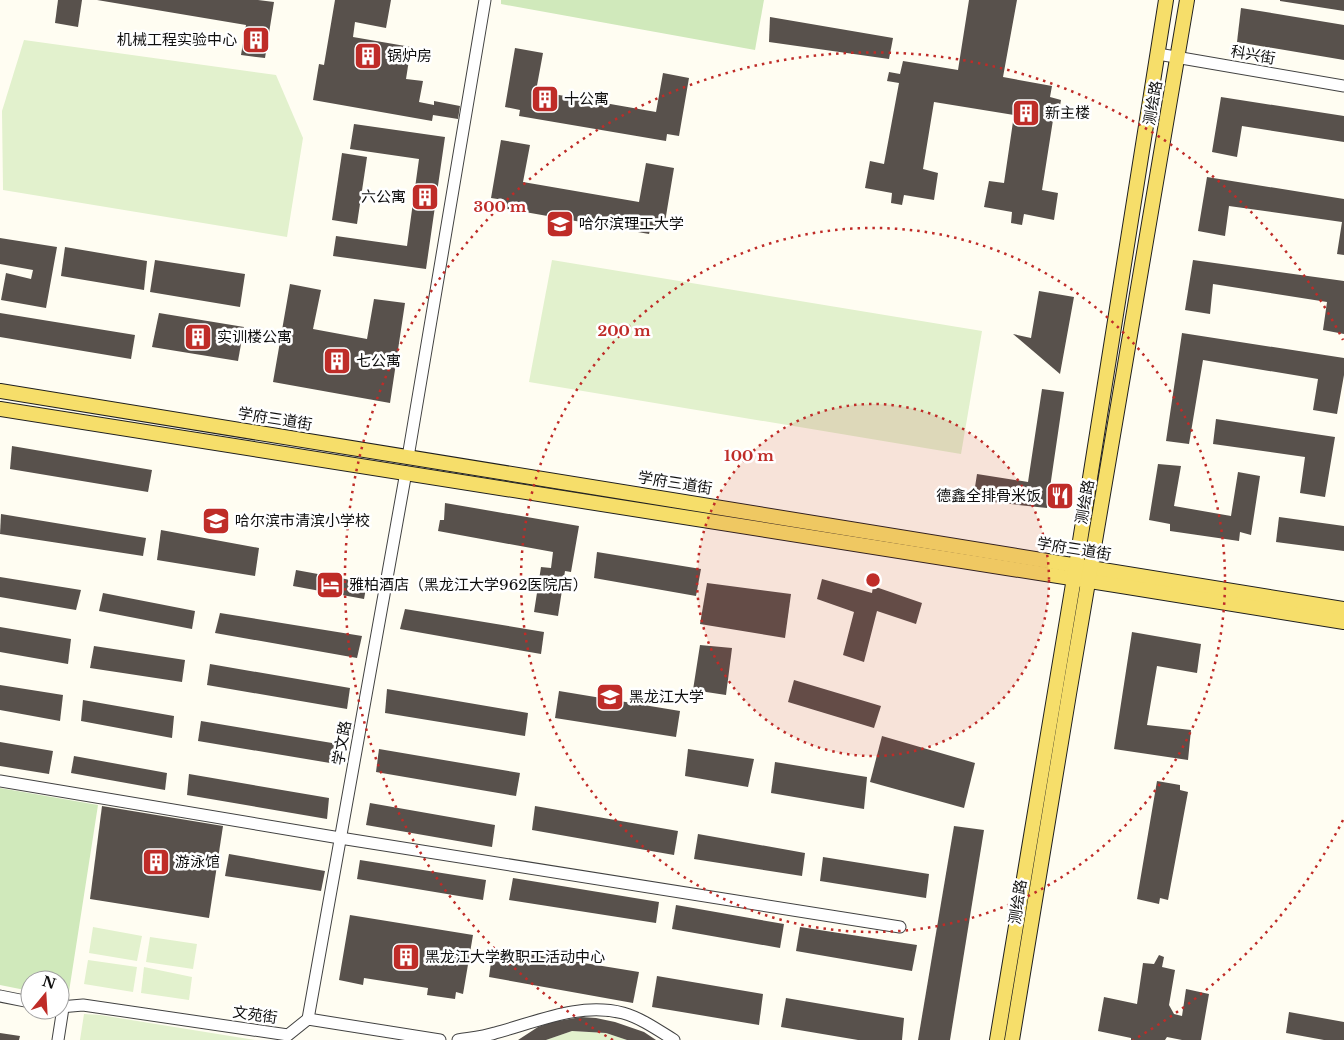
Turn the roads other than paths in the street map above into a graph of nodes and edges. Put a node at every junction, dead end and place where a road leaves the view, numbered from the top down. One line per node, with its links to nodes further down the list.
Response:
1 (485, 0): 9 (street)
2 (1166, 0): 4 (main road, 测绘路)
3 (1187, 0): 5 (main road, 测绘路)
4 (1158, 54): 5 (street, 科兴街); 11 (main road, 测绘路)
5 (1177, 57): 6 (street, 科兴街); 11 (main road, 测绘路)
6 (1344, 86)
7 (0, 391): 9 (main road, 学府三道街)
8 (0, 409): 10 (main road, 学府三道街)
9 (408, 457): 11 (main road, 学府三道街)
10 (406, 472): 11 (main road, 学府三道街); 15 (street, 学文路)
11 (1082, 573): 12 (main road, 学府三道街); 13 (main road, 学府三道街); 27 (main road, 测绘路); 28 (main road, 测绘路)
12 (1344, 609)
13 (1344, 622)
14 (0, 781): 15 (street)
15 (340, 838): 16 (street); 20 (street, 学文路)
16 (900, 927)
17 (0, 996): 18 (street)
18 (20, 1000)
19 (70, 1006): 22 (street, 文苑街)
20 (308, 1019): 22 (street, 文苑街); 24 (street)
21 (60, 1020): 23 (street)
22 (288, 1038)
23 (58, 1040)
24 (440, 1040)
25 (458, 1040): 26 (street)
26 (674, 1040)
27 (998, 1040)
28 (1012, 1040)

